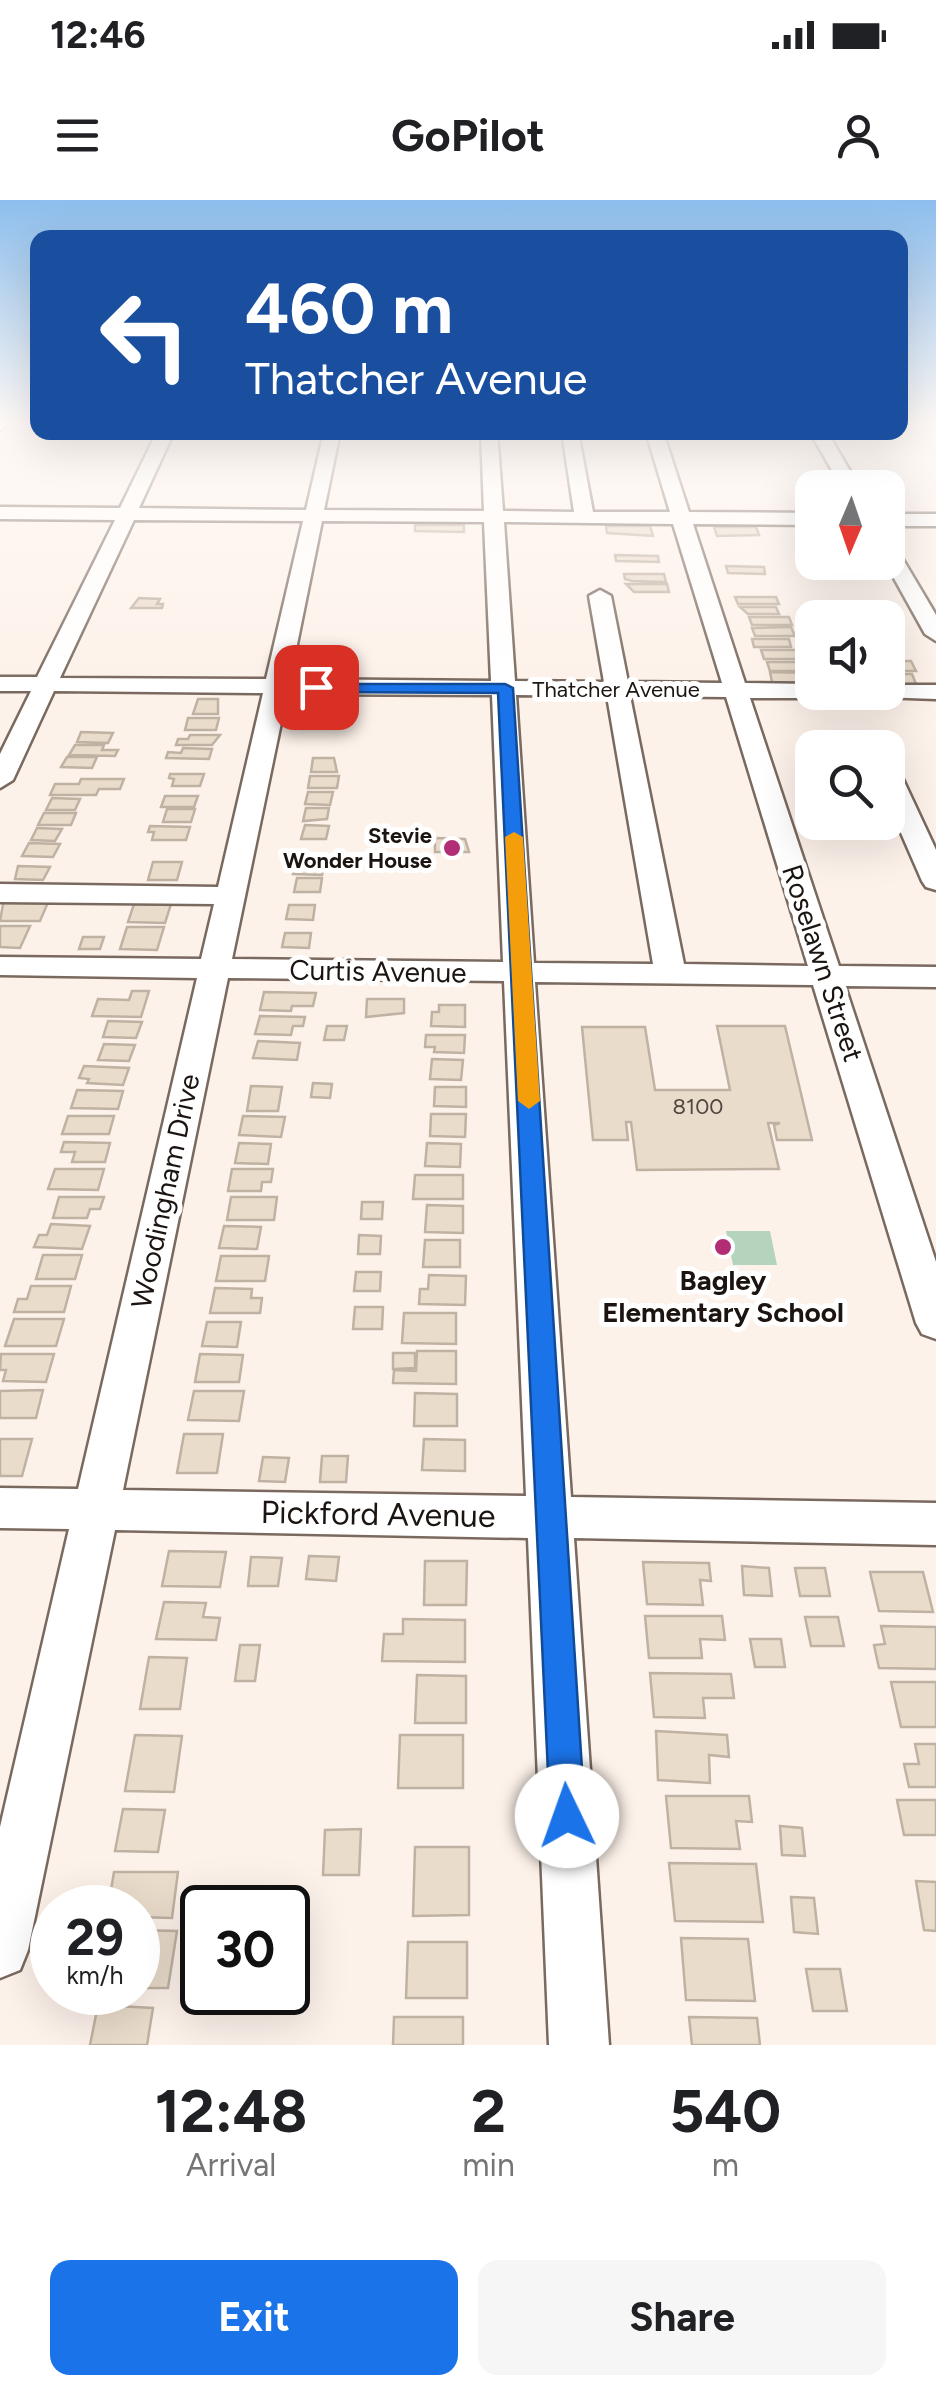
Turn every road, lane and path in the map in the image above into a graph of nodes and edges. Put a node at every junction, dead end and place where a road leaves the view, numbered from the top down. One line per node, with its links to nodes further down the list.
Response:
1 (129, 509): 7 (street)
2 (315, 509): 8 (street, Woodingham Drive)
3 (493, 509): 9 (street)
4 (583, 509): 10 (street)
5 (678, 509): 11 (street, Roselawn Street)
6 (0, 513): 7 (street)
7 (127, 514): 8 (street); 19 (street)
8 (314, 516): 9 (street); 20 (street, Woodingham Drive)
9 (494, 518): 10 (street); 21 (street)
10 (585, 518): 11 (street)
11 (681, 518): 12 (street); 23 (street, Roselawn Street)
12 (795, 519)
13 (905, 520): 14 (street)
14 (936, 520)
15 (905, 580): 17 (street)
16 (600, 596): 22 (street)
17 (936, 634)
18 (0, 684): 19 (street, Thatcher Avenue)
19 (46, 685): 20 (street, Thatcher Avenue); 27 (street)
20 (278, 687): 21 (street, Thatcher Avenue); 31 (street, Woodingham Drive)
21 (505, 688): 22 (street, Thatcher Avenue); 34 (street)
22 (615, 690): 23 (street, Thatcher Avenue); 35 (street)
23 (736, 690): 24 (street, Thatcher Avenue); 36 (street, Roselawn Street)
24 (795, 691)
25 (905, 692): 26 (street)
26 (936, 692)
27 (0, 780)
28 (905, 813): 29 (street)
29 (936, 881)
30 (0, 893): 31 (street)
31 (231, 896): 33 (street, Woodingham Drive)
32 (0, 966): 33 (street, Curtis Avenue)
33 (214, 969): 34 (street, Curtis Avenue); 40 (street, Woodingham Drive)
34 (522, 972): 35 (street, Curtis Avenue); 41 (street)
35 (670, 974): 36 (street, Curtis Avenue)
36 (828, 976): 37 (street, Curtis Avenue); 38 (street, Roselawn Street)
37 (936, 977)
38 (936, 1323)
39 (0, 1508): 40 (street, Pickford Avenue)
40 (96, 1509): 41 (street, Pickford Avenue); 43 (street, Woodingham Drive)
41 (552, 1517): 42 (street, Pickford Avenue); 44 (street)
42 (936, 1524)
43 (0, 1950)
44 (579, 2045)

